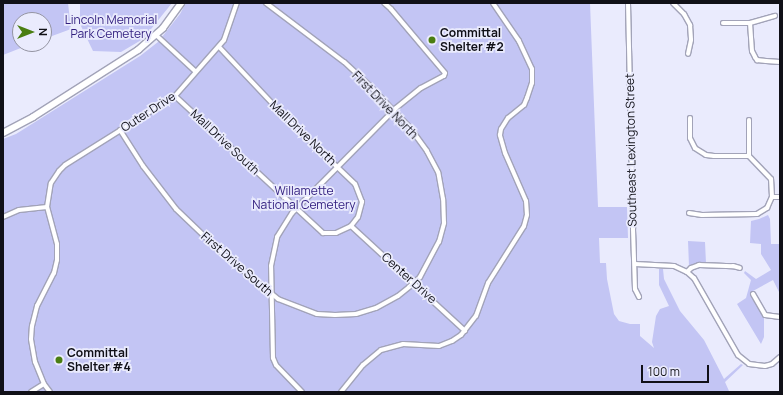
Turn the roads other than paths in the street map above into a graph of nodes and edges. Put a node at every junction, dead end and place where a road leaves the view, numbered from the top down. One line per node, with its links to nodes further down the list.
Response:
1 (181, 3): 11 (main road)
2 (237, 3): 12 (street, Outer Drive)
3 (266, 3): 17 (street, First Drive North)
4 (384, 3): 17 (street)
5 (493, 3): 39 (street)
6 (628, 3): 31 (street, Southeast Lexington Street)
7 (673, 3): 13 (street)
8 (775, 16): 10 (street)
9 (723, 23): 10 (street)
10 (750, 23): 14 (street)
11 (156, 35): 15 (street); 21 (main road)
12 (219, 47): 15 (street, Outer Drive); 23 (street, Mall Drive North)
13 (688, 54)
14 (780, 62)
15 (196, 72): 16 (street, Outer Drive)
16 (175, 96): 20 (street, Outer Drive); 27 (street, Mall Drive South)
17 (394, 111): 23 (street); 34 (street, First Drive North)
18 (690, 118): 22 (street)
19 (749, 120): 22 (street)
20 (120, 130): 26 (street, Outer Drive); 36 (street, First Drive South)
21 (3, 133)
22 (749, 156): 24 (street)
23 (338, 167): 27 (street); 30 (street, Mall Drive North)
24 (772, 197): 25 (street); 28 (street)
25 (780, 197)
26 (47, 207): 29 (street); 41 (street)
27 (296, 209): 30 (street, Mall Drive South); 36 (street)
28 (689, 213)
29 (3, 217)
30 (351, 226): 34 (street, Center Drive)
31 (635, 264): 33 (street); 37 (street, Southeast Lexington Street)
32 (740, 268): 33 (street)
33 (687, 272): 40 (street)
34 (414, 282): 36 (street, First Drive South); 39 (street, Center Drive)
35 (752, 294): 38 (street)
36 (272, 295): 44 (street)
37 (639, 297)
38 (780, 317)
39 (465, 330): 45 (street)
40 (780, 357)
41 (44, 384): 42 (street); 43 (street)
42 (31, 392)
43 (50, 392)
44 (302, 392)
45 (341, 392)

